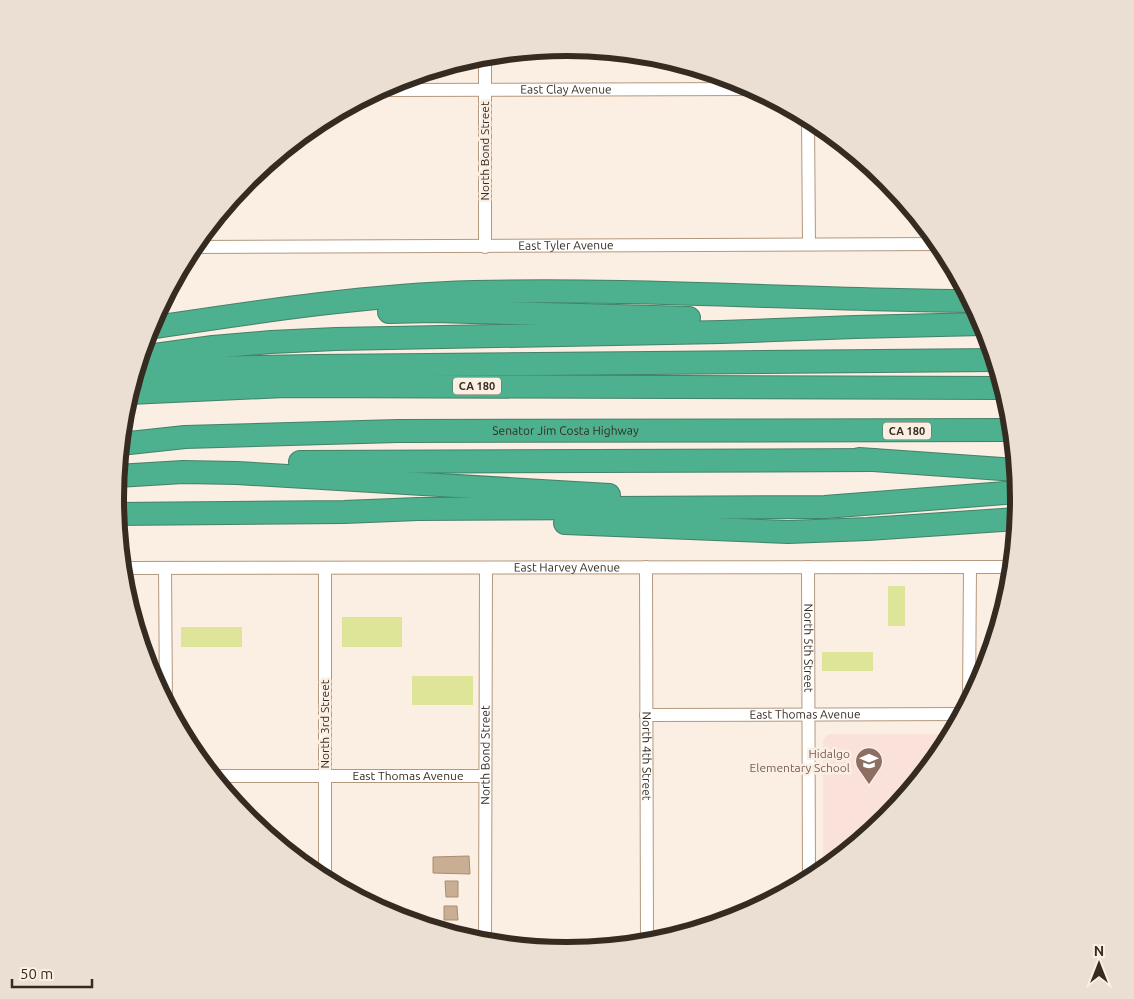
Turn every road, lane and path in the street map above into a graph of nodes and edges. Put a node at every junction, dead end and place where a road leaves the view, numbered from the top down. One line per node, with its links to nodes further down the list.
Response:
1 (484, 64): 2 (street, North Bond Street)
2 (485, 89): 3 (street, East Clay Avenue); 4 (street, East Clay Avenue); 9 (street, North Bond Street)
3 (734, 89)
4 (397, 90)
5 (808, 128): 6 (street)
6 (809, 243): 7 (street, East Tyler Avenue); 9 (street, East Tyler Avenue)
7 (929, 244)
8 (202, 247): 9 (street, East Tyler Avenue)
9 (485, 247)
10 (964, 301): 12 (highway)
11 (974, 324): 13 (highway)
12 (158, 327)
13 (855, 327): 14 (highway); 15 (highway)
14 (155, 335)
15 (147, 356)
16 (988, 360): 17 (highway)
17 (143, 372)
18 (991, 373): 19 (highway)
19 (825, 387): 20 (highway, CA 180); 21 (highway, CA 180)
20 (996, 388)
21 (137, 393)
22 (1004, 430): 23 (highway, Senator Jim Costa Highway / CA 180)
23 (514, 431): 24 (highway, Senator Jim Costa Highway / CA 180); 25 (highway)
24 (128, 443)
25 (874, 460): 26 (highway); 27 (highway)
26 (125, 467)
27 (1009, 470)
28 (125, 476): 30 (highway)
29 (1010, 493): 30 (highway)
30 (915, 500): 31 (highway)
31 (344, 512): 32 (highway); 33 (highway)
32 (124, 514)
33 (1009, 520)
34 (646, 567): 35 (street, East Harvey Avenue); 41 (street, East Harvey Avenue); 45 (street, North 4th Street)
35 (808, 567): 36 (street, East Harvey Avenue); 46 (street, North 5th Street)
36 (970, 567): 37 (street, East Harvey Avenue); 42 (street)
37 (1005, 567)
38 (130, 568): 39 (street, East Harvey Avenue)
39 (165, 568): 40 (street, East Harvey Avenue); 43 (street)
40 (325, 568): 41 (street, East Harvey Avenue); 48 (street, North 3rd Street)
41 (486, 568): 49 (street, North Bond Street)
42 (969, 687)
43 (166, 689)
44 (955, 714): 46 (street, East Thomas Avenue)
45 (646, 715): 46 (street, East Thomas Avenue); 53 (street, North 4th Street)
46 (808, 715): 51 (street, North 5th Street)
47 (221, 776): 48 (street, East Thomas Avenue)
48 (325, 776): 49 (street, East Thomas Avenue); 50 (street, North 3rd Street)
49 (485, 776): 52 (street, North Bond Street)
50 (325, 870)
51 (809, 871)
52 (485, 935)
53 (647, 935)

